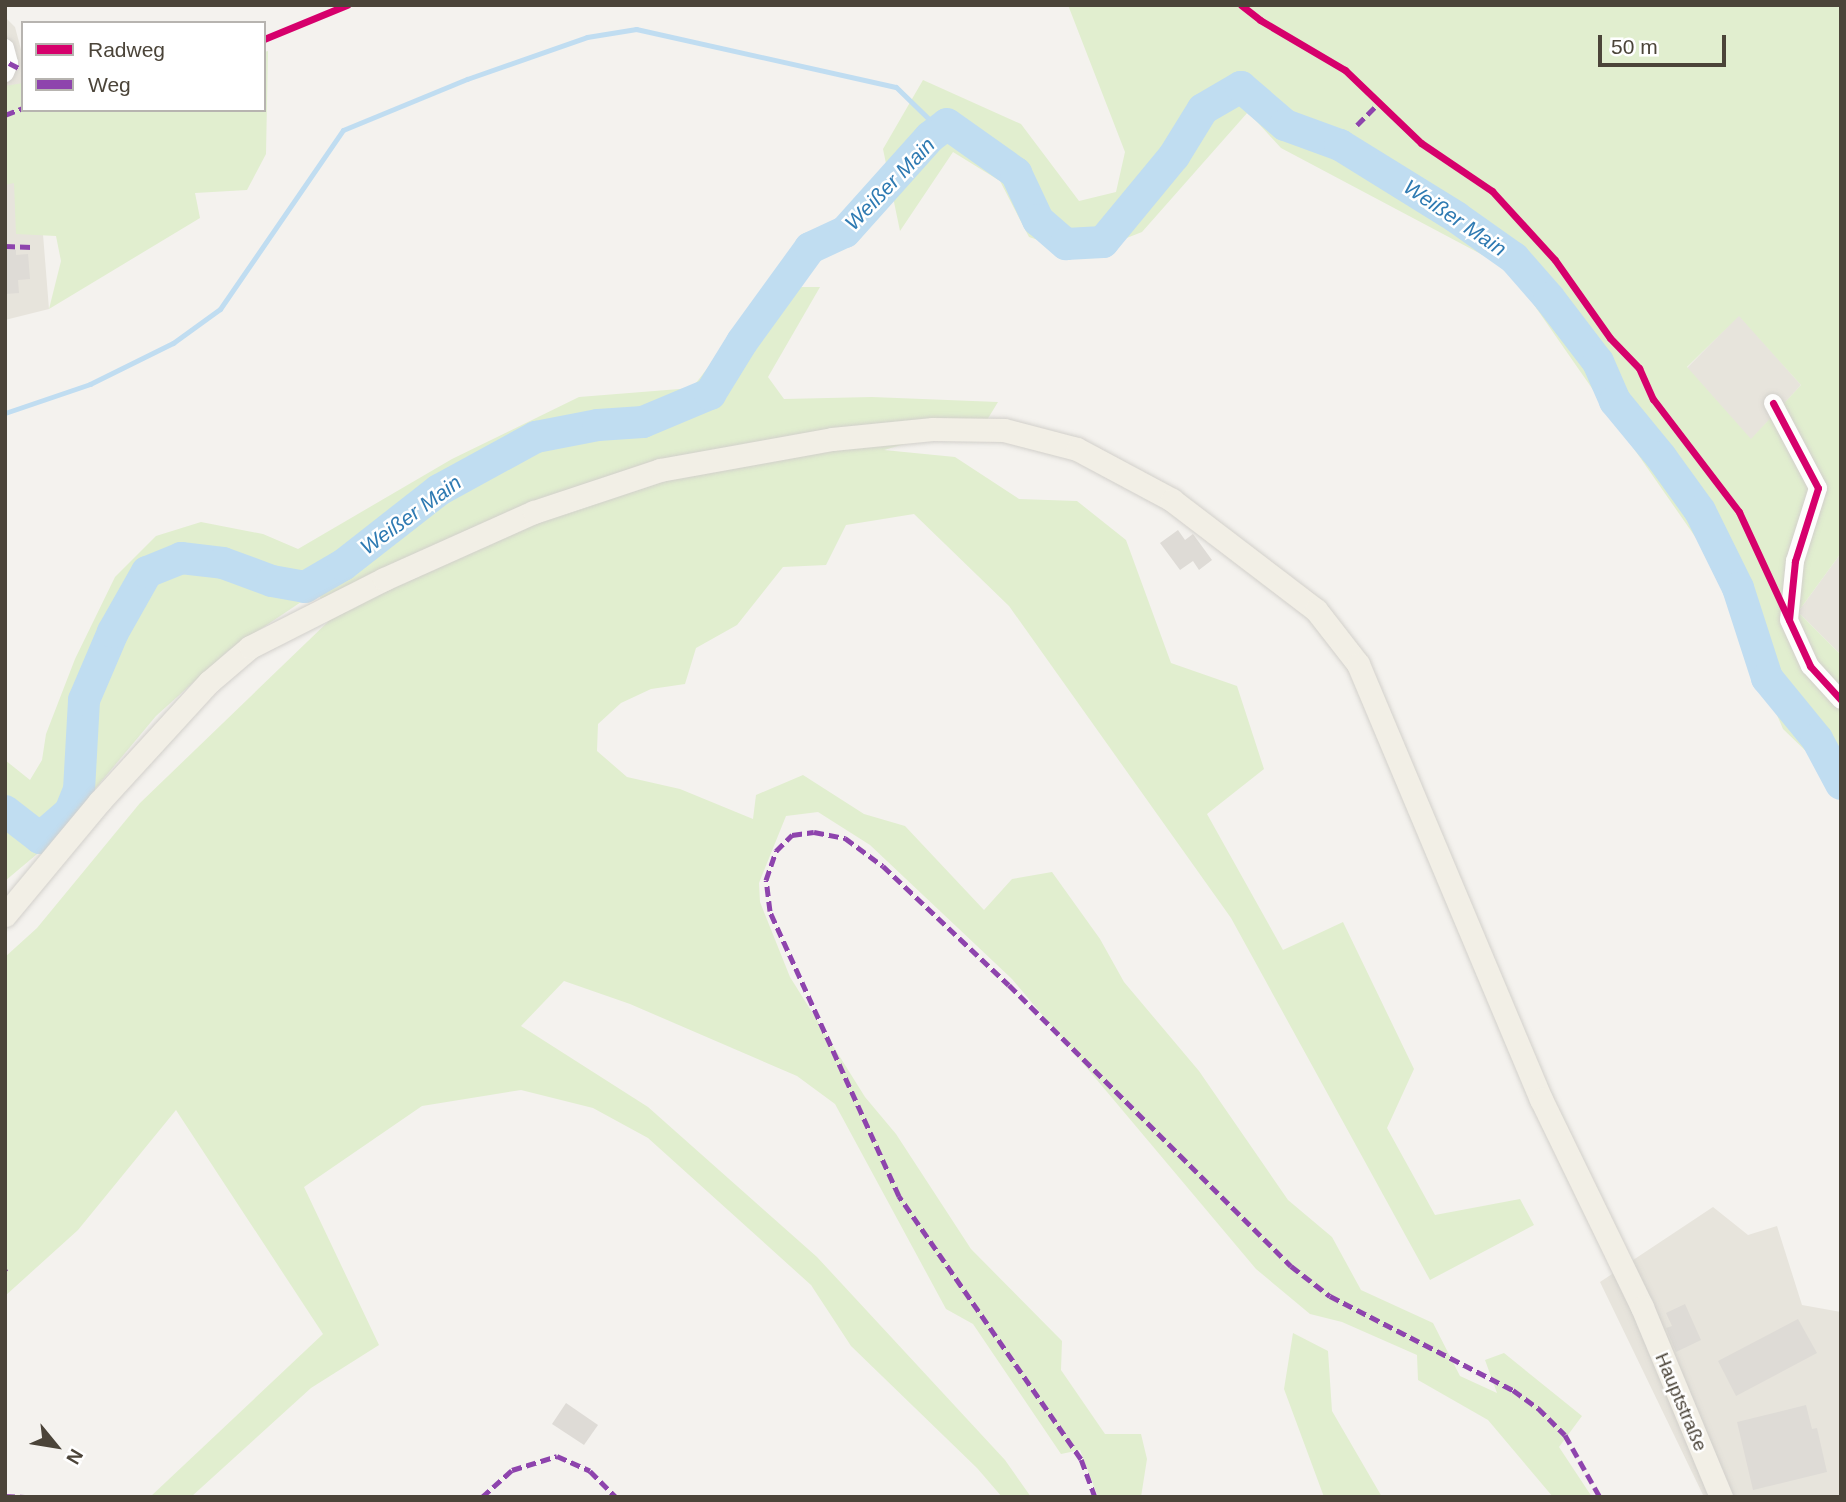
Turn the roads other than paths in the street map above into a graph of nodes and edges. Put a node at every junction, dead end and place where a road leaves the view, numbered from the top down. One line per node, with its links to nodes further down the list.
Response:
1 (5, 48): 2 (street)
2 (5, 73)
3 (1773, 403): 4 (street)
4 (1841, 700)
5 (5, 915): 6 (main road, Hauptstraße)
6 (1721, 1497)

